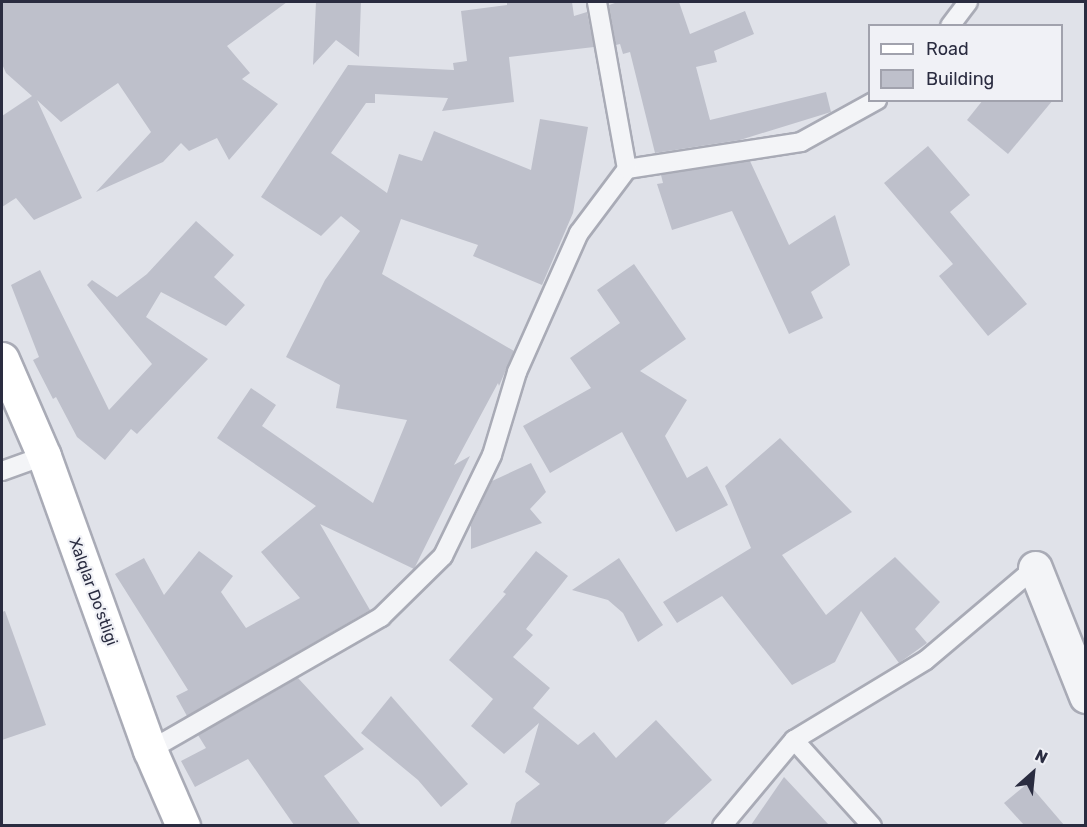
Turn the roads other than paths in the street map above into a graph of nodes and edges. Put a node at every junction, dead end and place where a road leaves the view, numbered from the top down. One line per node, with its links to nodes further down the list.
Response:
1 (597, 2): 5 (lane)
2 (968, 2): 3 (lane)
3 (952, 24)
4 (873, 102): 5 (lane)
5 (627, 169): 12 (lane)
6 (2, 359): 7 (main road, Xalqlar Do’stligi)
7 (44, 456): 8 (lane); 12 (main road, Xalqlar Do’stligi)
8 (2, 471)
9 (1035, 568): 10 (street); 11 (lane)
10 (1086, 696)
11 (794, 740): 14 (lane); 15 (lane)
12 (150, 750): 13 (main road, Xalqlar Do’stligi)
13 (183, 825)
14 (722, 825)
15 (872, 825)

